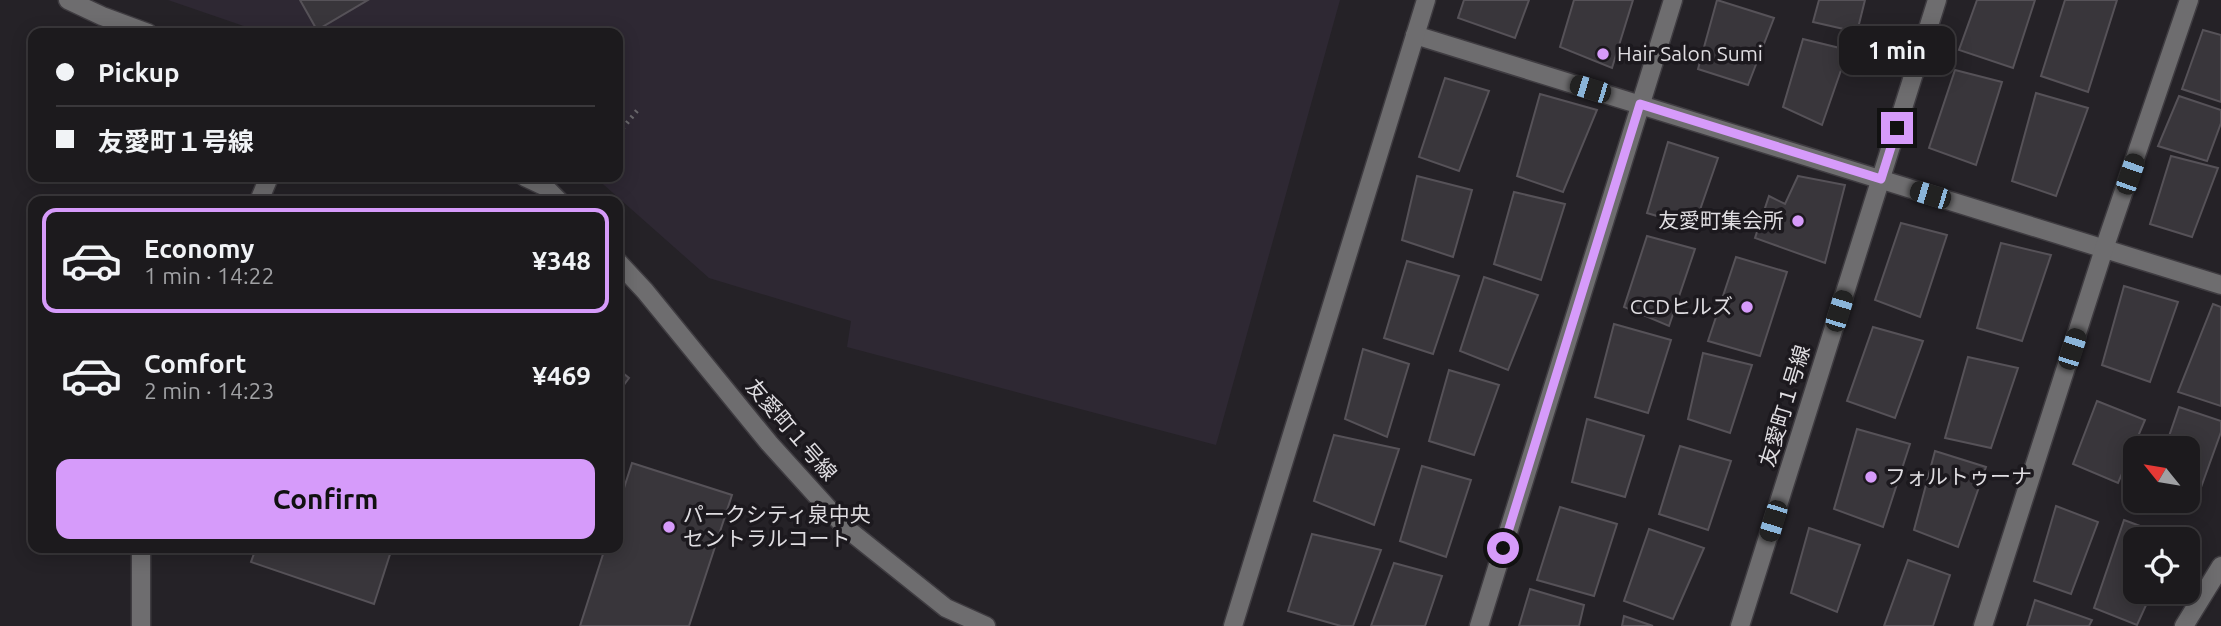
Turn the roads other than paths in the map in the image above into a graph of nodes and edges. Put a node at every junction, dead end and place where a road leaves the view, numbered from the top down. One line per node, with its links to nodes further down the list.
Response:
1 (68, 0): 6 (street)
2 (1426, 0): 7 (street)
3 (1673, 0): 8 (street)
4 (1937, 0): 9 (street, 友愛町１号線)
5 (2189, 0): 12 (street)
6 (134, 28)
7 (1415, 35): 8 (street); 19 (street)
8 (1640, 104): 9 (street); 20 (street)
9 (1881, 179): 12 (street); 21 (street, 友愛町１号線)
10 (534, 182): 11 (street)
11 (554, 196)
12 (2104, 249): 14 (street); 22 (street)
13 (623, 267): 18 (street, 友愛町１号線)
14 (2221, 285)
15 (141, 553): 17 (street)
16 (2221, 566): 23 (street)
17 (141, 626)
18 (986, 626)
19 (1233, 626)
20 (1479, 626)
21 (1740, 626)
22 (1983, 626)
23 (2184, 626)

